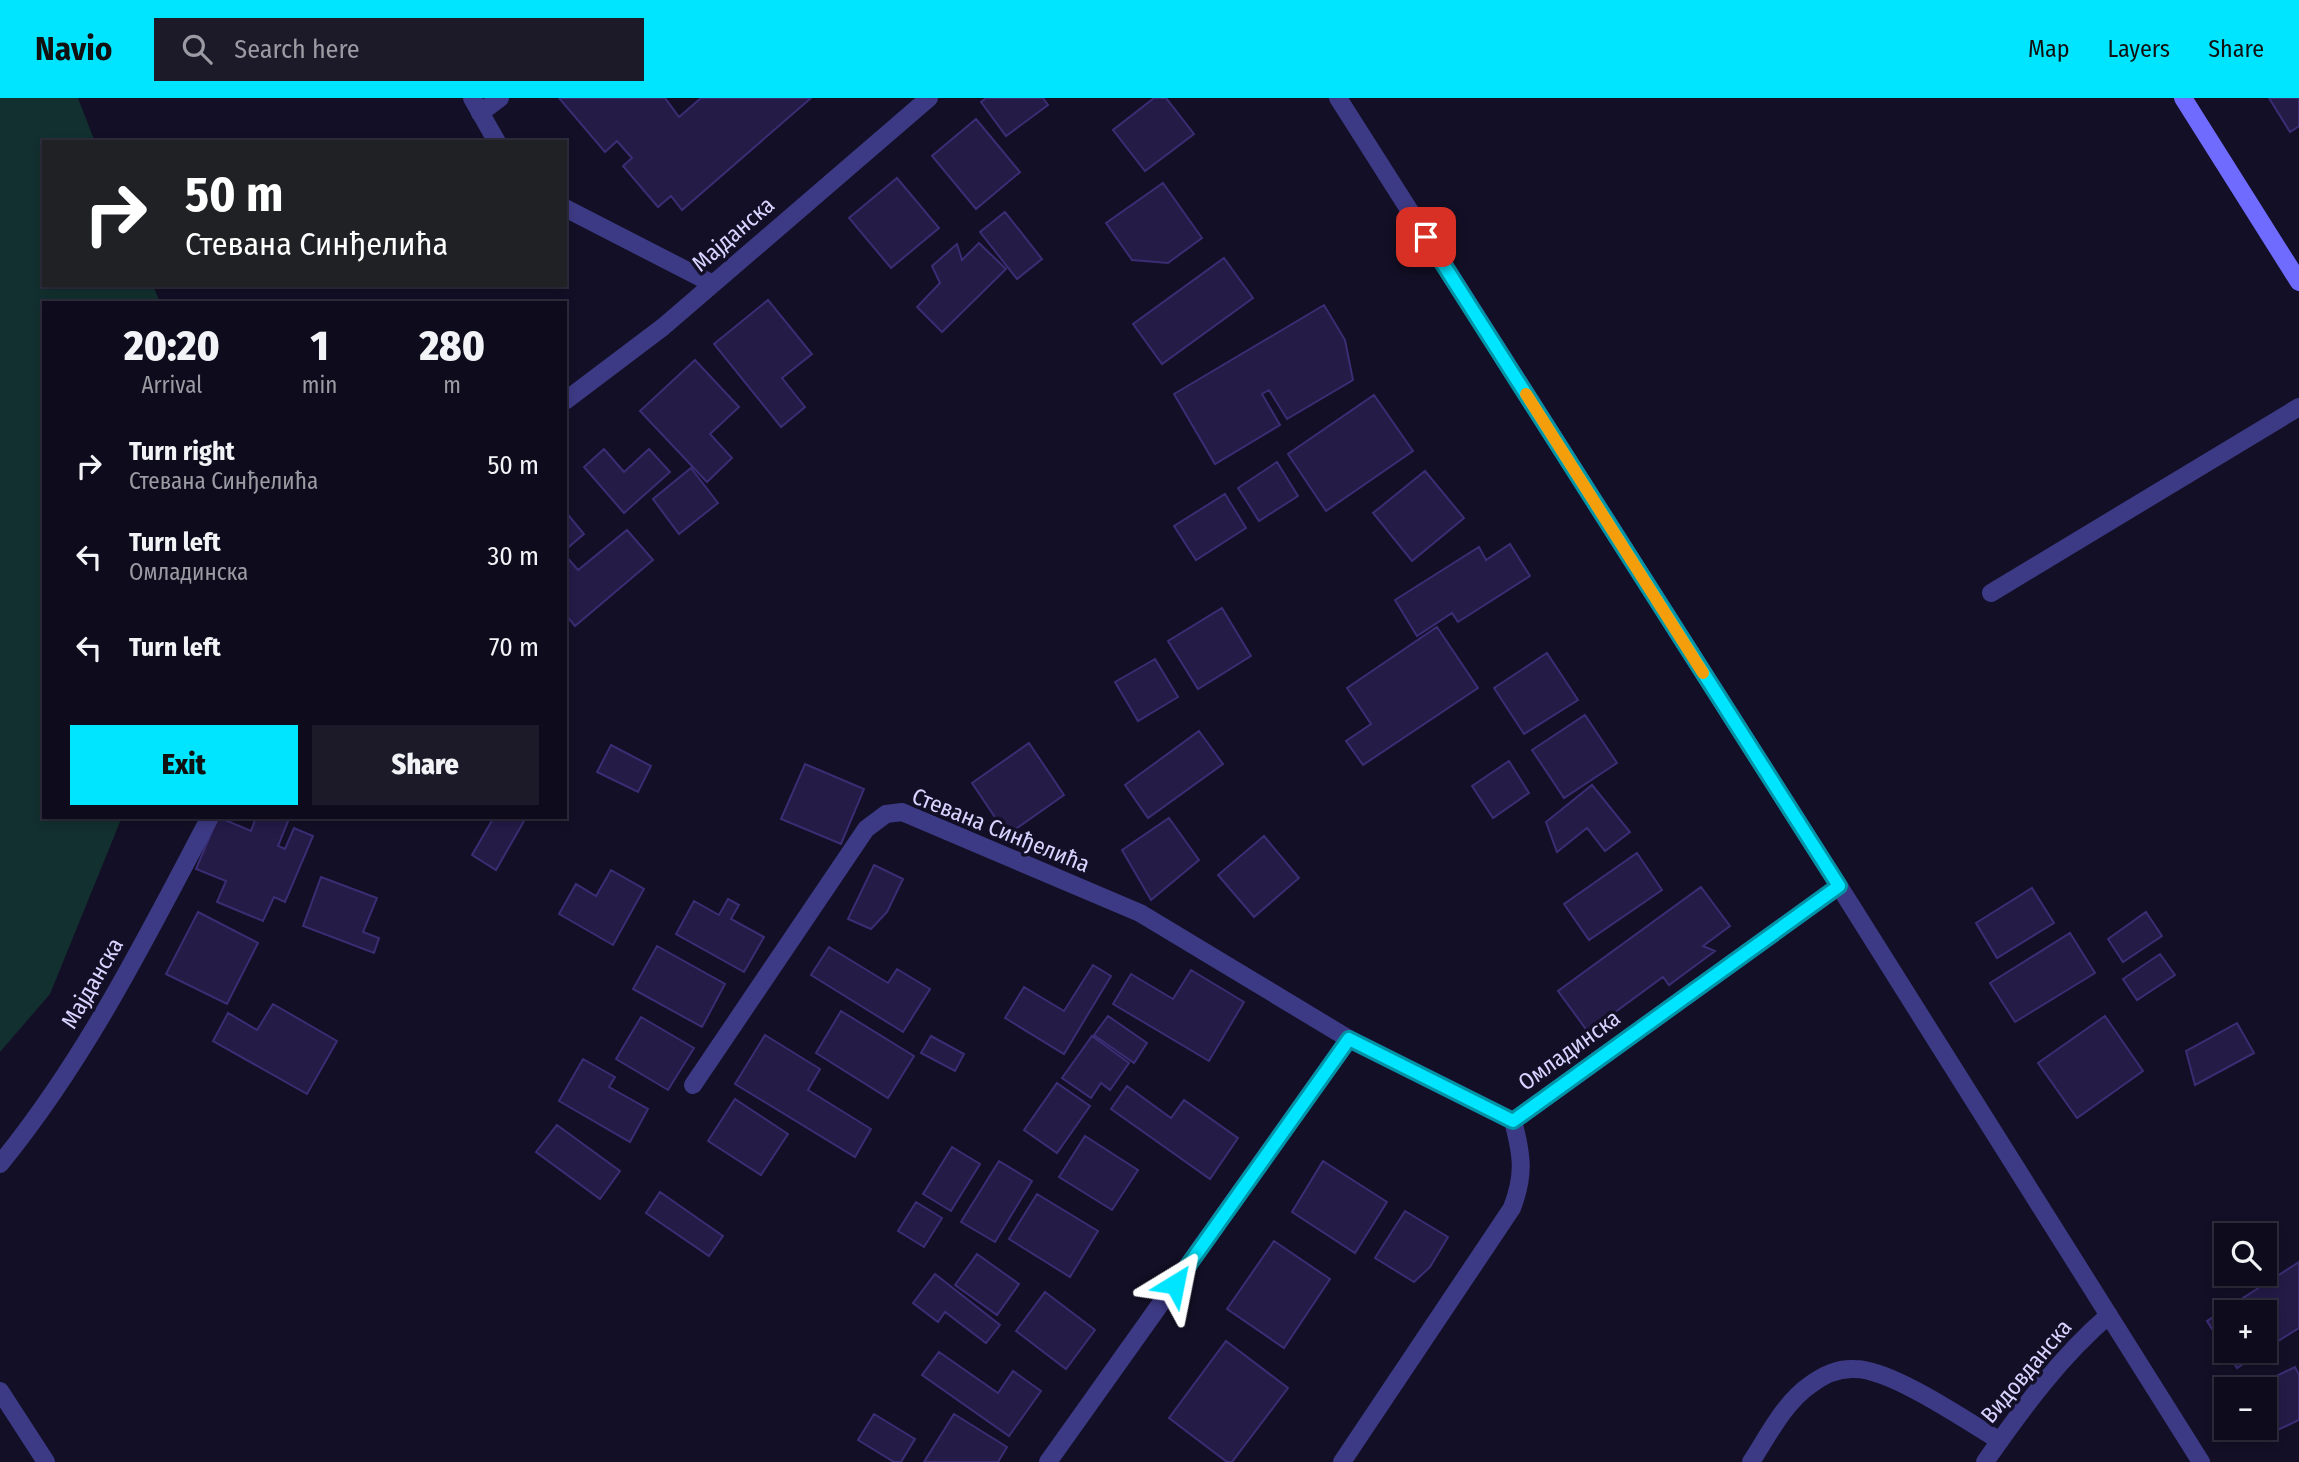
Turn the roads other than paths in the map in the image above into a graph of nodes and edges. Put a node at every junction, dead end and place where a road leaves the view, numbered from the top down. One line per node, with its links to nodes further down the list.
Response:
1 (499, 98): 5 (street)
2 (929, 98): 9 (street, Мајданска)
3 (1338, 98): 14 (street)
4 (2183, 98): 8 (main road)
5 (476, 105): 6 (street)
6 (497, 140)
7 (567, 209): 9 (street)
8 (2299, 282)
9 (712, 284): 10 (street, Мајданска)
10 (567, 399)
11 (2299, 407): 12 (street)
12 (1991, 593)
13 (209, 819): 18 (street, Мајданска)
14 (1839, 886): 17 (street, Омладинска); 19 (street)
15 (1349, 1039): 16 (street, Стевана Синђелића); 17 (street, Стевана Синђелића); 23 (street)
16 (693, 1085)
17 (1513, 1121): 24 (street, Омладинска)
18 (0, 1164)
19 (2109, 1315): 21 (street, Видовданска); 27 (street)
20 (0, 1391): 22 (street)
21 (2000, 1441): 25 (street); 26 (street, Видовданска)
22 (46, 1462)
23 (1048, 1462)
24 (1342, 1462)
25 (1751, 1462)
26 (1985, 1462)
27 (2201, 1462)

